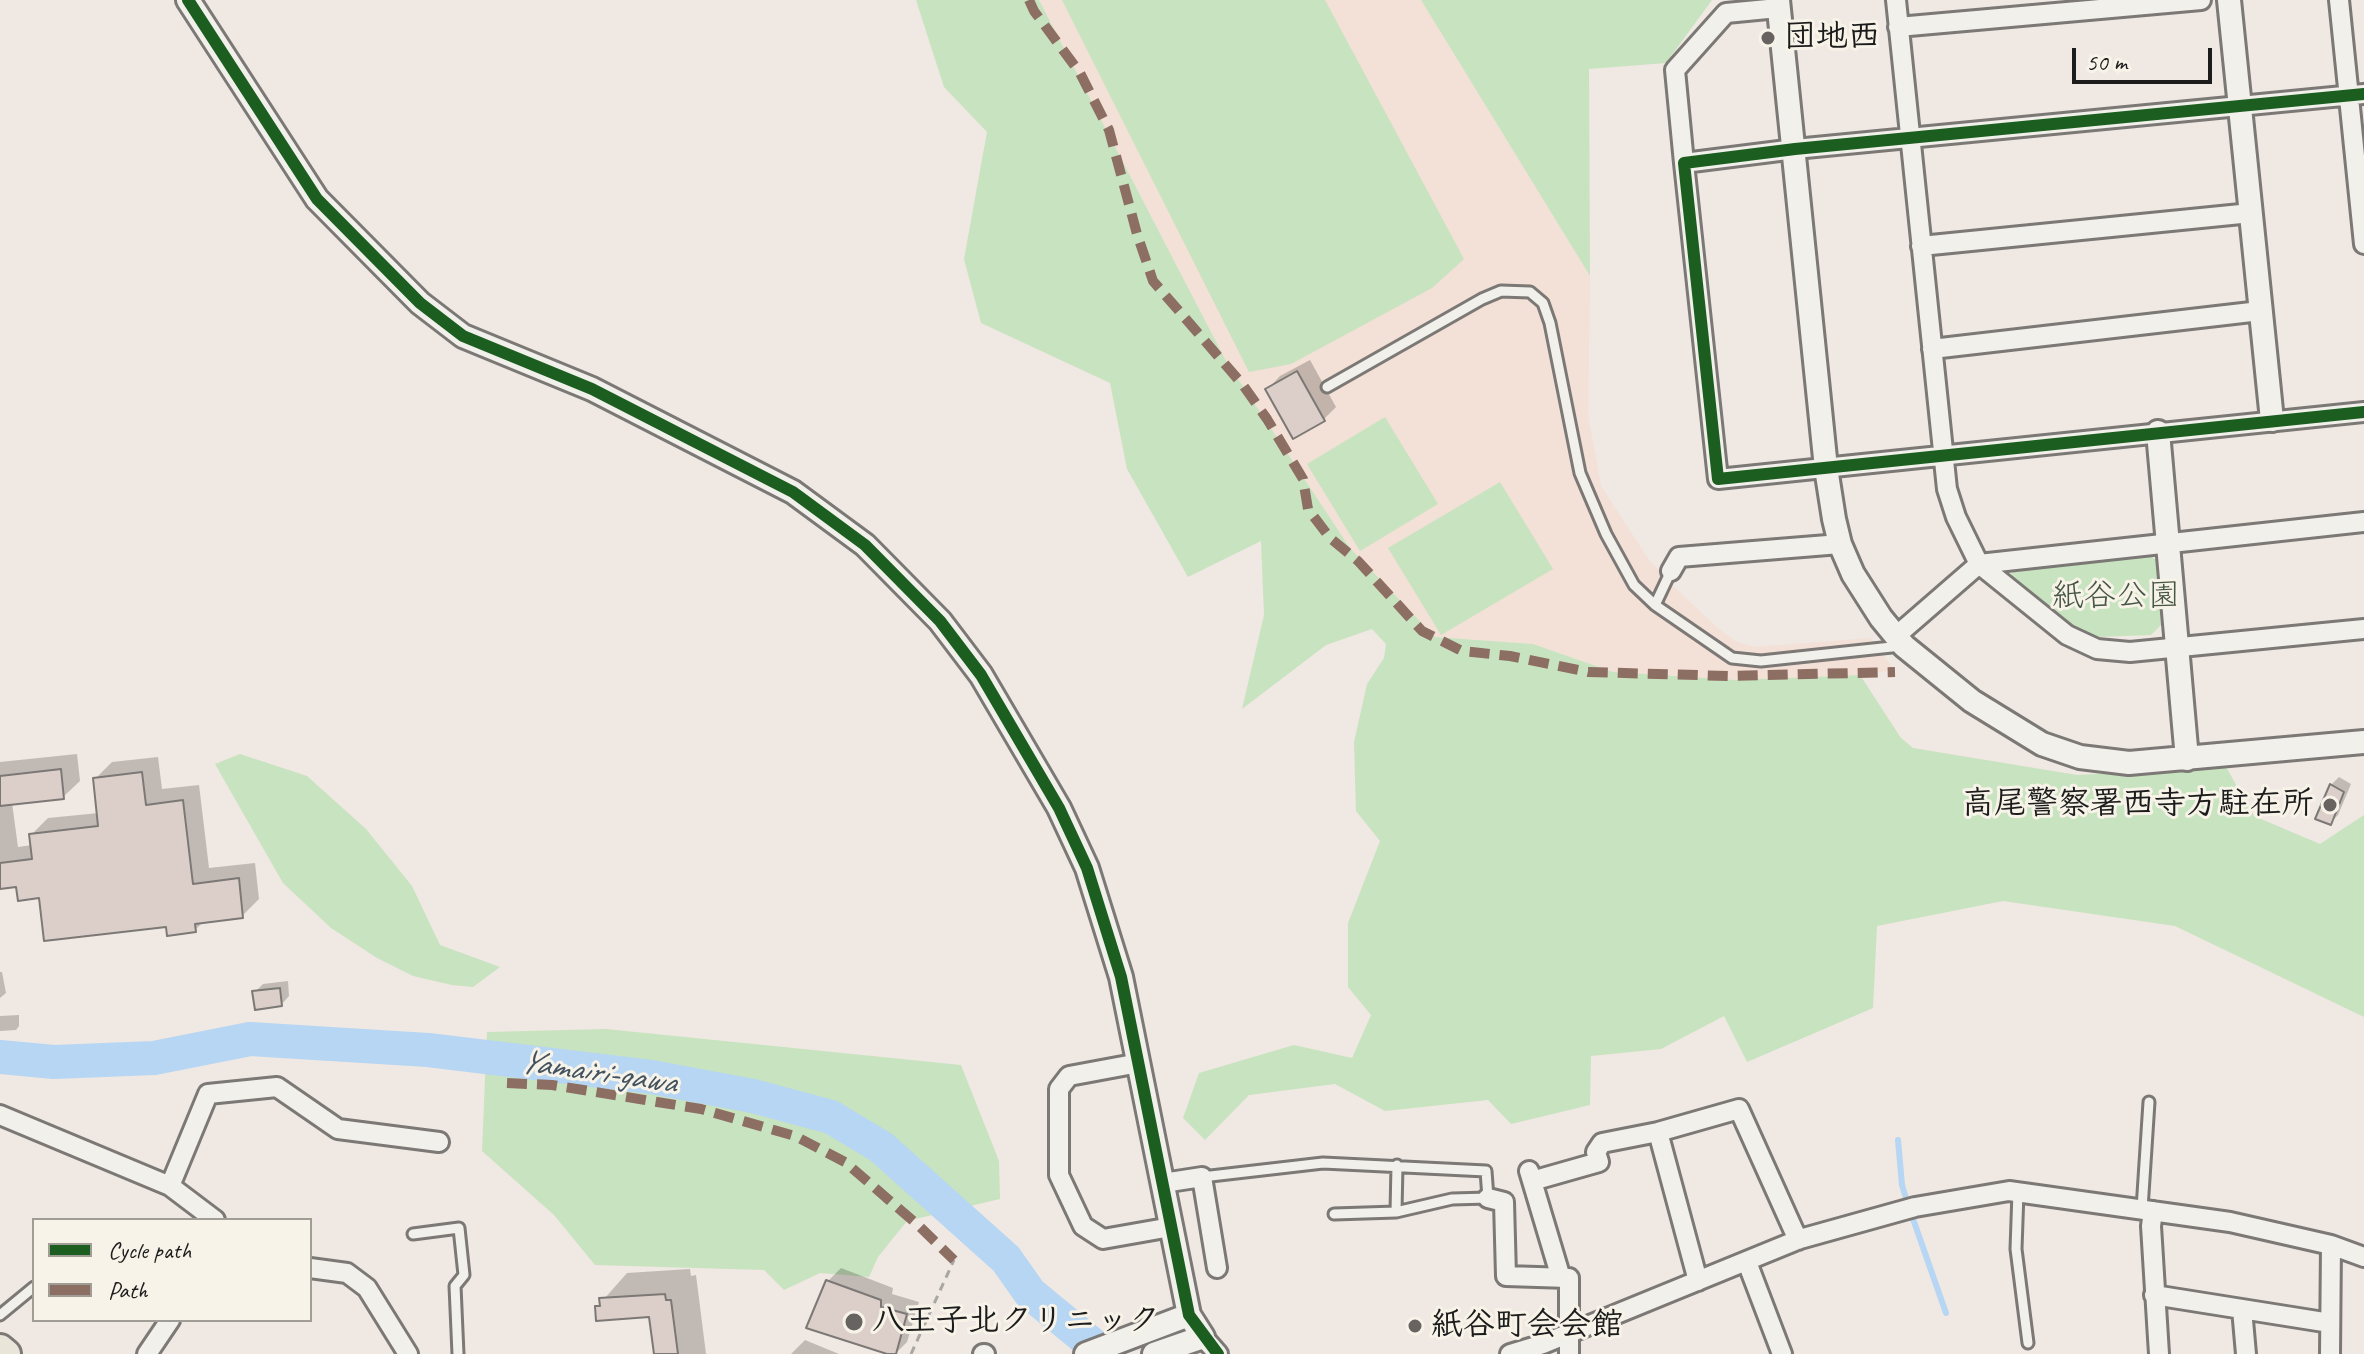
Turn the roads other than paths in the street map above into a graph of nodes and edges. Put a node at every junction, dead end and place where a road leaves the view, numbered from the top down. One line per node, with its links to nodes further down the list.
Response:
1 (188, 0): 35 (street)
2 (1896, 0): 7 (street)
3 (2201, 0): 7 (street)
4 (2229, 0): 9 (street)
5 (2339, 0): 8 (street)
6 (1778, 4): 11 (street); 12 (street)
7 (1898, 27): 10 (street)
8 (2356, 94): 9 (street); 14 (street)
9 (2239, 105): 10 (street); 13 (street)
10 (1910, 139): 11 (street); 15 (street)
11 (1795, 149): 12 (street); 23 (street)
12 (1684, 163): 23 (street)
13 (2251, 213): 15 (street); 16 (street)
14 (2364, 244)
15 (1921, 246): 17 (street)
16 (2260, 311): 17 (street); 20 (street)
17 (1932, 349): 22 (street)
18 (1327, 387): 29 (lane)
19 (2364, 412): 20 (street)
20 (2272, 420): 21 (street)
21 (2158, 432): 22 (street); 25 (street)
22 (1942, 456): 23 (street); 27 (street)
23 (1826, 468): 26 (street)
24 (2364, 522): 25 (street)
25 (2169, 541): 27 (street); 32 (street)
26 (1840, 544): 28 (street); 31 (street)
27 (1979, 564): 31 (street); 32 (street)
28 (1671, 571): 29 (lane)
29 (1655, 605): 31 (lane)
30 (2364, 629): 32 (street)
31 (1900, 641): 34 (street)
32 (2177, 648): 34 (street)
33 (2362, 748): 34 (street)
34 (2187, 759)
35 (1139, 1063): 42 (street); 50 (street)
36 (2149, 1102): 46 (lane)
37 (0, 1115): 43 (street)
38 (1658, 1132): 52 (street); 58 (street); 59 (street)
39 (439, 1142): 43 (street)
40 (1397, 1165): 41 (lane); 45 (lane); 47 (lane)
41 (1202, 1177): 42 (street); 57 (street)
42 (1163, 1183): 50 (street)
43 (170, 1186): 49 (street)
44 (2018, 1192): 46 (street); 52 (street); 68 (lane)
45 (1488, 1198): 47 (lane); 58 (street)
46 (2147, 1210): 53 (street); 61 (street)
47 (1396, 1212): 48 (lane)
48 (1334, 1214)
49 (212, 1218)
50 (1171, 1227): 64 (street)
51 (413, 1234): 75 (lane)
52 (1798, 1240): 55 (street)
53 (2331, 1245): 54 (street); 66 (street)
54 (2364, 1257)
55 (1747, 1262): 59 (street); 79 (street)
56 (312, 1268): 74 (street)
57 (1217, 1268)
58 (1561, 1278): 67 (street)
59 (1698, 1281): 67 (street)
60 (32, 1289): 63 (lane)
61 (2154, 1295): 62 (street); 80 (street)
62 (2242, 1309): 66 (street); 81 (street)
63 (0, 1315)
64 (1189, 1315): 69 (street); 76 (street)
65 (169, 1322): 73 (street)
66 (2330, 1323): 82 (street)
67 (1569, 1332): 77 (street); 78 (street)
68 (2028, 1343)
69 (1210, 1345): 71 (street)
70 (0, 1349): 72 (main road)
71 (1162, 1351)
72 (6, 1354)
73 (147, 1354)
74 (408, 1354)
75 (458, 1354)
76 (1086, 1354)
77 (1510, 1354)
78 (1569, 1354)
79 (1782, 1354)
80 (2159, 1354)
81 (2246, 1354)
82 (2330, 1354)

